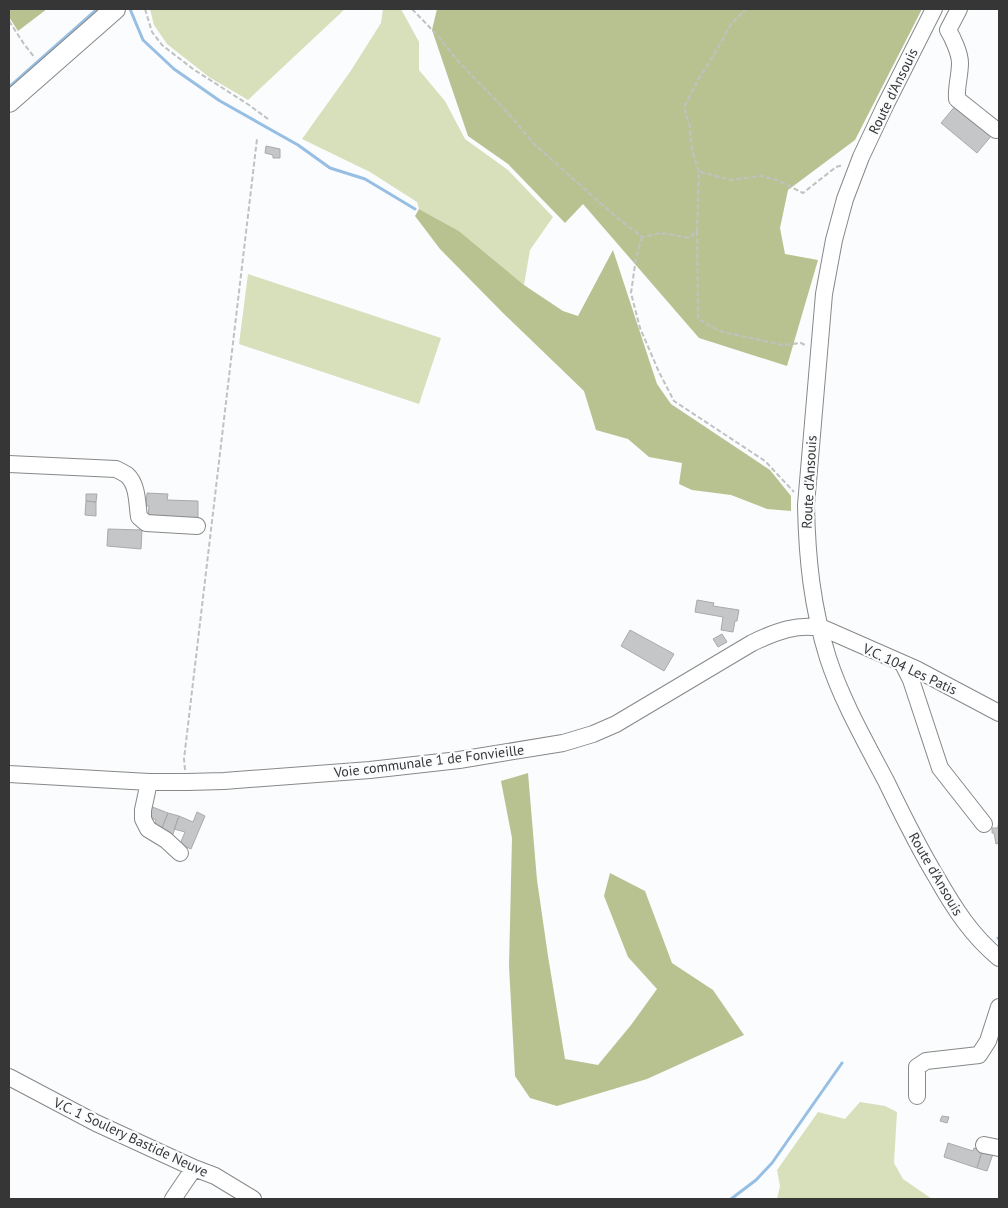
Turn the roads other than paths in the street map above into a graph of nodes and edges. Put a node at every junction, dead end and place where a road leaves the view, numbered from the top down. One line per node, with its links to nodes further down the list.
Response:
1 (115, 9): 4 (main road)
2 (934, 9): 8 (street, Route d'Ansouis)
3 (959, 9): 5 (street)
4 (9, 102)
5 (996, 130)
6 (9, 464): 7 (street)
7 (197, 526)
8 (820, 628): 9 (street, V.C. 104 Les Patis); 12 (street, Voie communale 1 de Fonvieille); 15 (street, Route d'Ansouis)
9 (903, 664): 10 (street, V.C. 104 Les Patis); 13 (street)
10 (999, 713)
11 (9, 774): 12 (street, Voie communale 1 de Fonvieille)
12 (149, 782): 14 (street)
13 (984, 824)
14 (180, 853)
15 (999, 958)
16 (999, 1007): 18 (street)
17 (9, 1077): 19 (street, V.C. 1 Soulery Bastide Neuve)
18 (917, 1096)
19 (194, 1168): 20 (street); 21 (street, V.C. 1 Soulery Bastide Neuve)
20 (173, 1199)
21 (253, 1199)

